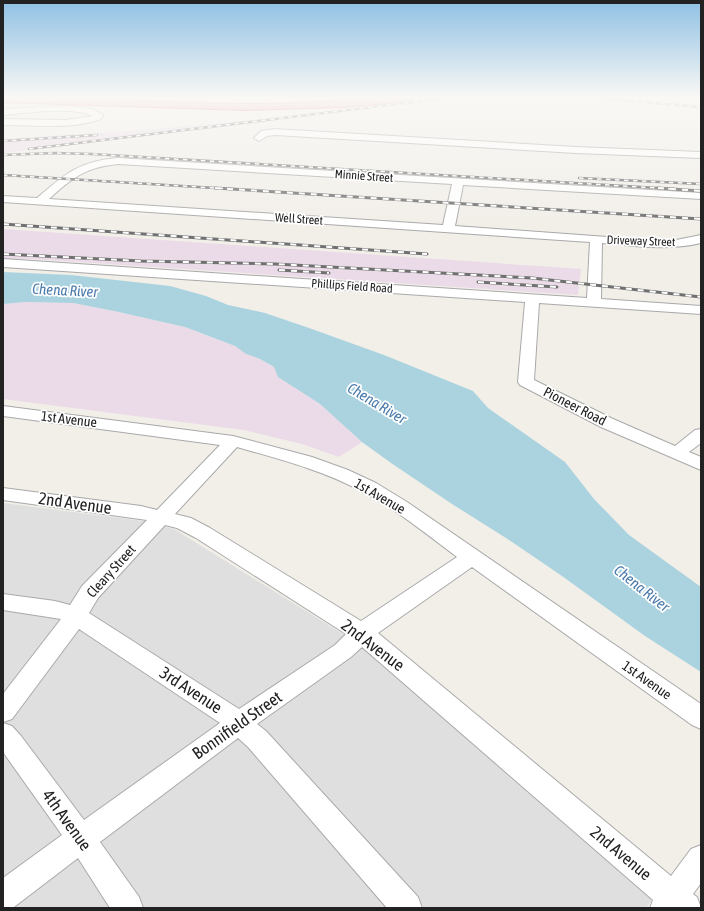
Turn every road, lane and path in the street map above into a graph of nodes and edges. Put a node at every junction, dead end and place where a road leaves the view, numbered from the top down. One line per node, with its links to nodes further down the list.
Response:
1 (417, 141): 2 (street)
2 (701, 155)
3 (458, 182): 4 (street, Minnie Street); 6 (street, Minnie Street); 7 (street)
4 (701, 196)
5 (3, 200): 6 (street, Well Street)
6 (38, 202): 7 (street, Well Street)
7 (448, 229): 9 (street, Well Street)
8 (701, 238): 9 (street, Driveway Street)
9 (596, 239): 12 (street, Driveway Street)
10 (3, 263): 11 (street, Phillips Field Road)
11 (532, 298): 12 (street, Phillips Field Road); 17 (street, Pioneer Road)
12 (594, 302): 13 (street, Phillips Field Road)
13 (701, 310)
14 (3, 411): 16 (street, 1st Avenue)
15 (701, 434): 17 (street)
16 (233, 441): 20 (street, Cleary Street); 21 (street, 1st Avenue)
17 (678, 453): 18 (street, Pioneer Road)
18 (701, 464)
19 (3, 494): 20 (street, 2nd Avenue)
20 (160, 517): 23 (street, Cleary Street); 24 (street, 2nd Avenue)
21 (472, 557): 24 (street, Bonnifield Street); 26 (street, 1st Avenue)
22 (3, 602): 23 (street, 3rd Avenue)
23 (75, 614): 25 (street, Cleary Street); 27 (street, 3rd Avenue)
24 (362, 633): 27 (street, Bonnifield Street); 32 (street, 2nd Avenue)
25 (3, 712)
26 (701, 718)
27 (239, 723): 29 (street, Bonnifield Street); 34 (street, 3rd Avenue)
28 (3, 734): 29 (street, 4th Avenue)
29 (81, 838): 31 (street, Bonnifield Street); 33 (street, 4th Avenue)
30 (701, 859): 32 (street)
31 (3, 896)
32 (675, 904)
33 (128, 908)
34 (407, 908)

